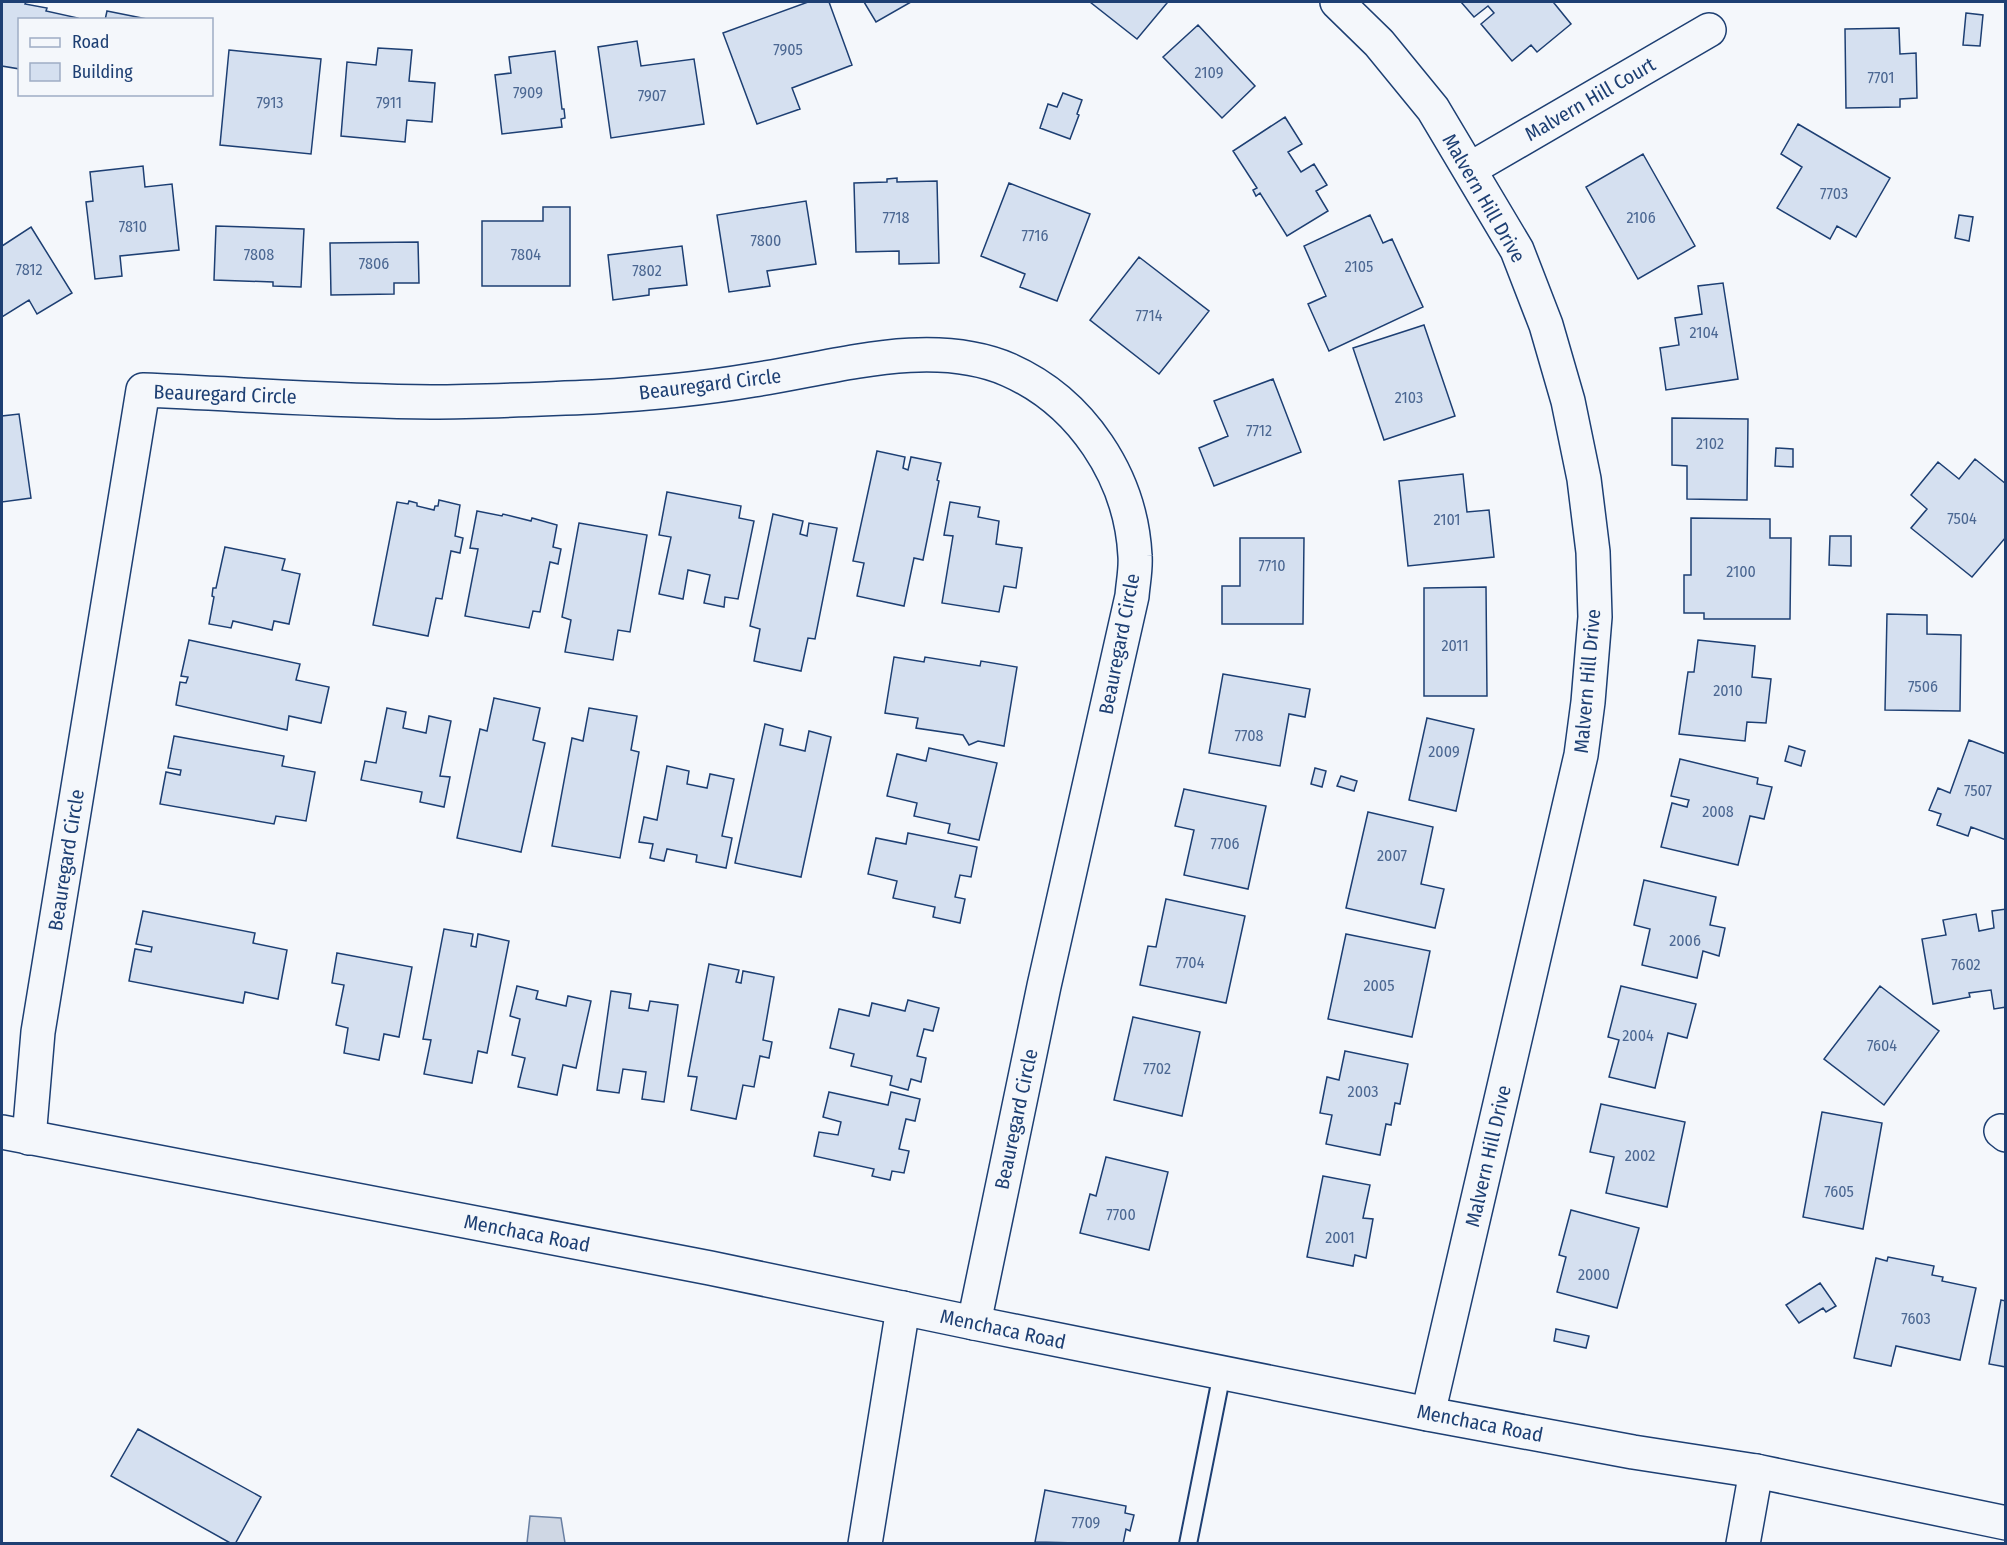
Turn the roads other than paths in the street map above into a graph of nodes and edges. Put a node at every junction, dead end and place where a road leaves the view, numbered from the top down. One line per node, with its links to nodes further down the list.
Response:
1 (1337, 2): 3 (street, Malvern Hill Drive)
2 (1709, 30): 3 (street, Malvern Hill Court)
3 (1470, 169): 8 (street, Malvern Hill Drive)
4 (15, 1135): 5 (street, Menchaca Road); 6 (street, Beauregard Circle)
5 (903, 1308): 6 (street, Menchaca Road); 11 (street)
6 (974, 1323): 7 (street, Menchaca Road)
7 (1222, 1373): 8 (street, Menchaca Road); 12 (lane)
8 (1428, 1414): 9 (street, Menchaca Road)
9 (1755, 1471): 10 (street, Menchaca Road); 13 (street)
10 (2006, 1523)
11 (864, 1544)
12 (1188, 1544)
13 (1743, 1544)

